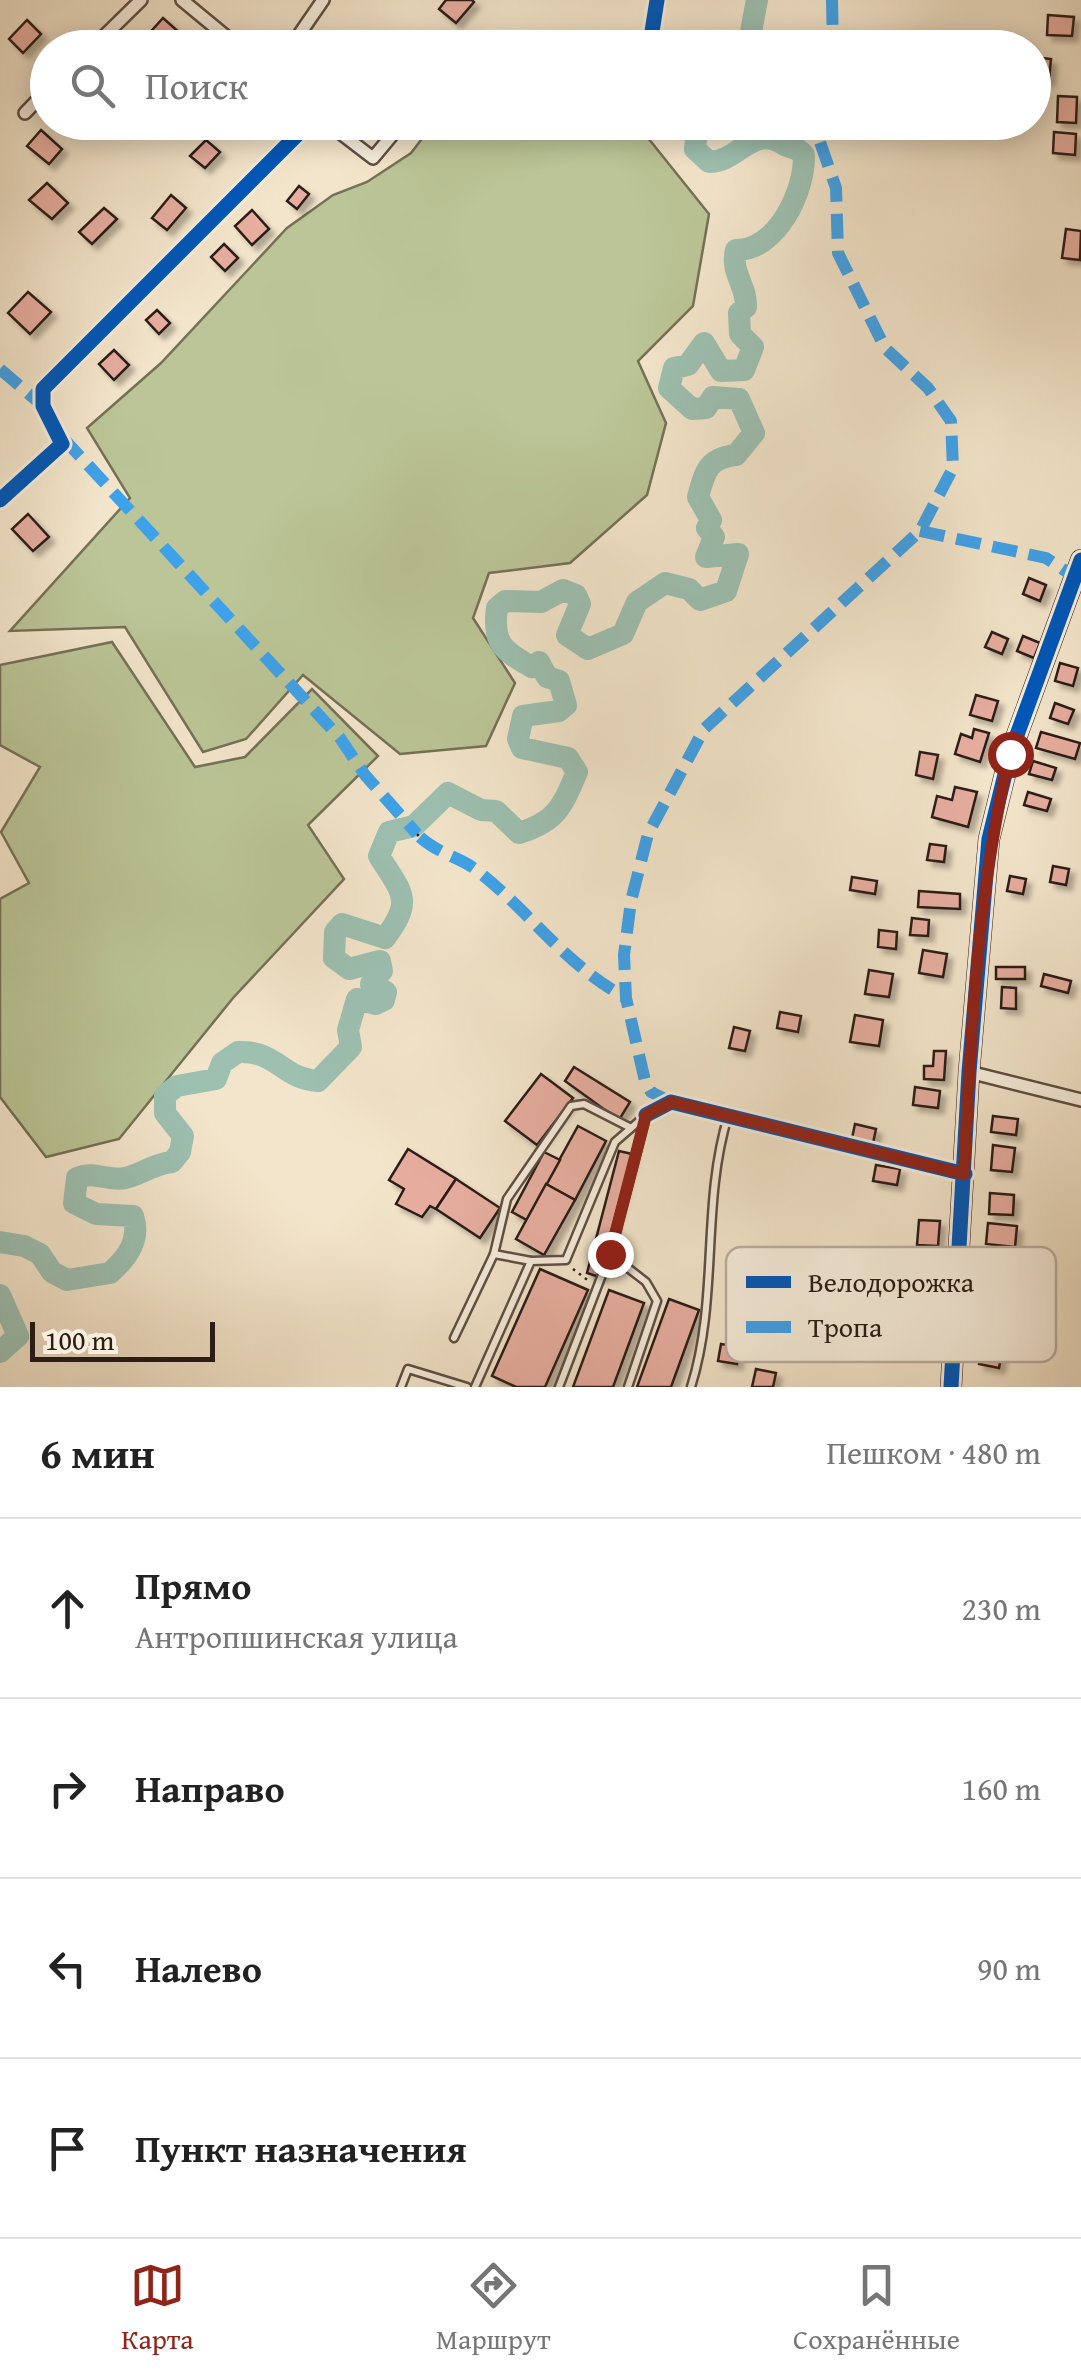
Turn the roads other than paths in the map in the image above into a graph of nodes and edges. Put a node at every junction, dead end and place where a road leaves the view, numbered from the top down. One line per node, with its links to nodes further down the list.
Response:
1 (142, 0): 5 (street)
2 (182, 0): 6 (street)
3 (323, 0): 7 (street)
4 (657, 0): 8 (street)
5 (111, 30)
6 (218, 30)
7 (302, 30)
8 (652, 30)
9 (30, 109): 10 (street)
10 (26, 113)
11 (292, 140): 14 (street)
12 (350, 140): 13 (street)
13 (388, 140)
14 (0, 500)
15 (1081, 560): 16 (street)
16 (969, 1072): 17 (street); 21 (street)
17 (1081, 1100)
18 (646, 1115): 19 (street); 20 (lane); 24 (lane)
19 (728, 1115): 21 (street); 33 (lane)
20 (631, 1128): 23 (lane); 25 (lane)
21 (964, 1174): 22 (street)
22 (960, 1247)
23 (494, 1254): 25 (lane); 26 (lane)
24 (610, 1254): 31 (lane); 32 (lane)
25 (531, 1261): 30 (lane)
26 (454, 1338)
27 (953, 1362): 34 (street)
28 (401, 1387): 29 (lane)
29 (467, 1387)
30 (475, 1387)
31 (559, 1387)
32 (628, 1387)
33 (691, 1387)
34 (951, 1387)

